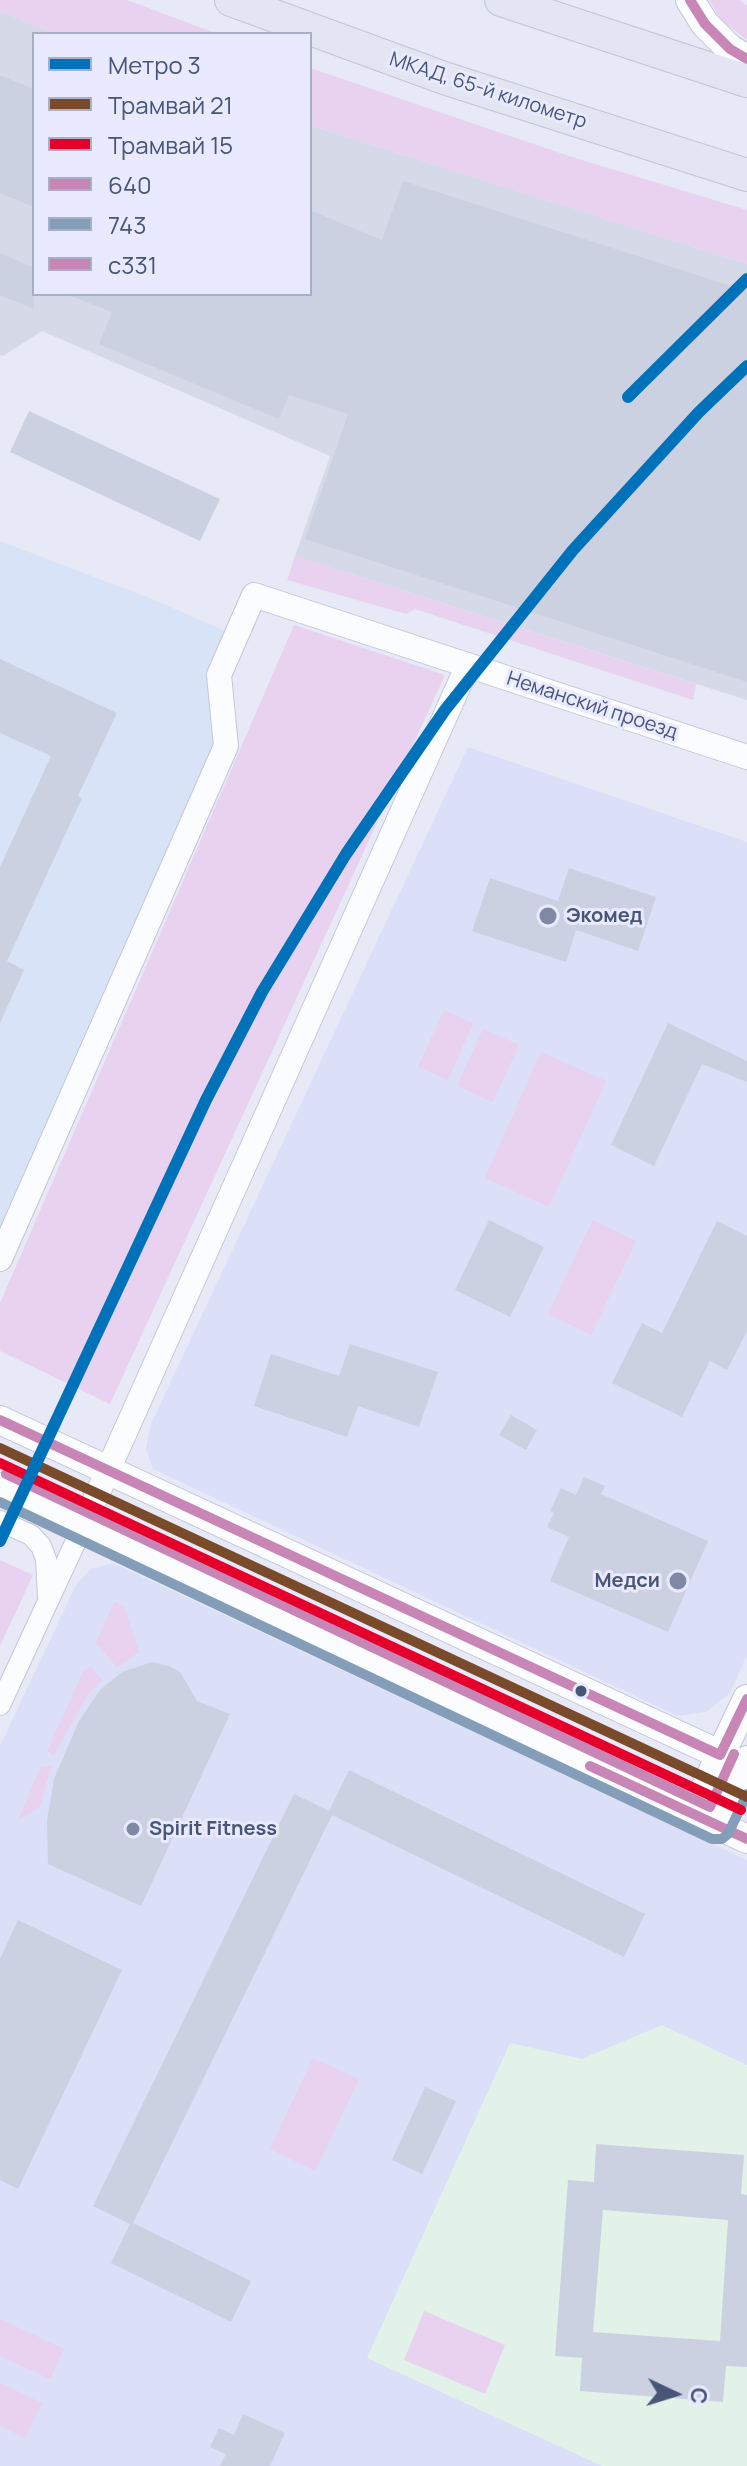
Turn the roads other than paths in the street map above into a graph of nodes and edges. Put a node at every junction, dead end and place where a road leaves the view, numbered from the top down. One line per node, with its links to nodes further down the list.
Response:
1 (231, 0): 6 (highway, МКАД, 65-й километр)
2 (501, 0): 5 (highway)
3 (690, 0): 4 (main road)
4 (747, 59)
5 (747, 81)
6 (747, 175)
7 (468, 665): 8 (street, Неманский проезд); 9 (street, Неманский проезд); 11 (street)
8 (747, 757)
9 (0, 1259)
10 (0, 1420): 11 (main road)
11 (108, 1470): 14 (street); 18 (main road)
12 (0, 1487): 14 (main road)
13 (0, 1521): 15 (street)
14 (83, 1526): 15 (street); 19 (main road)
15 (49, 1601): 17 (street)
16 (747, 1699): 18 (main road)
17 (0, 1705)
18 (739, 1762): 19 (main road)
19 (705, 1820): 20 (main road)
20 (747, 1839)

